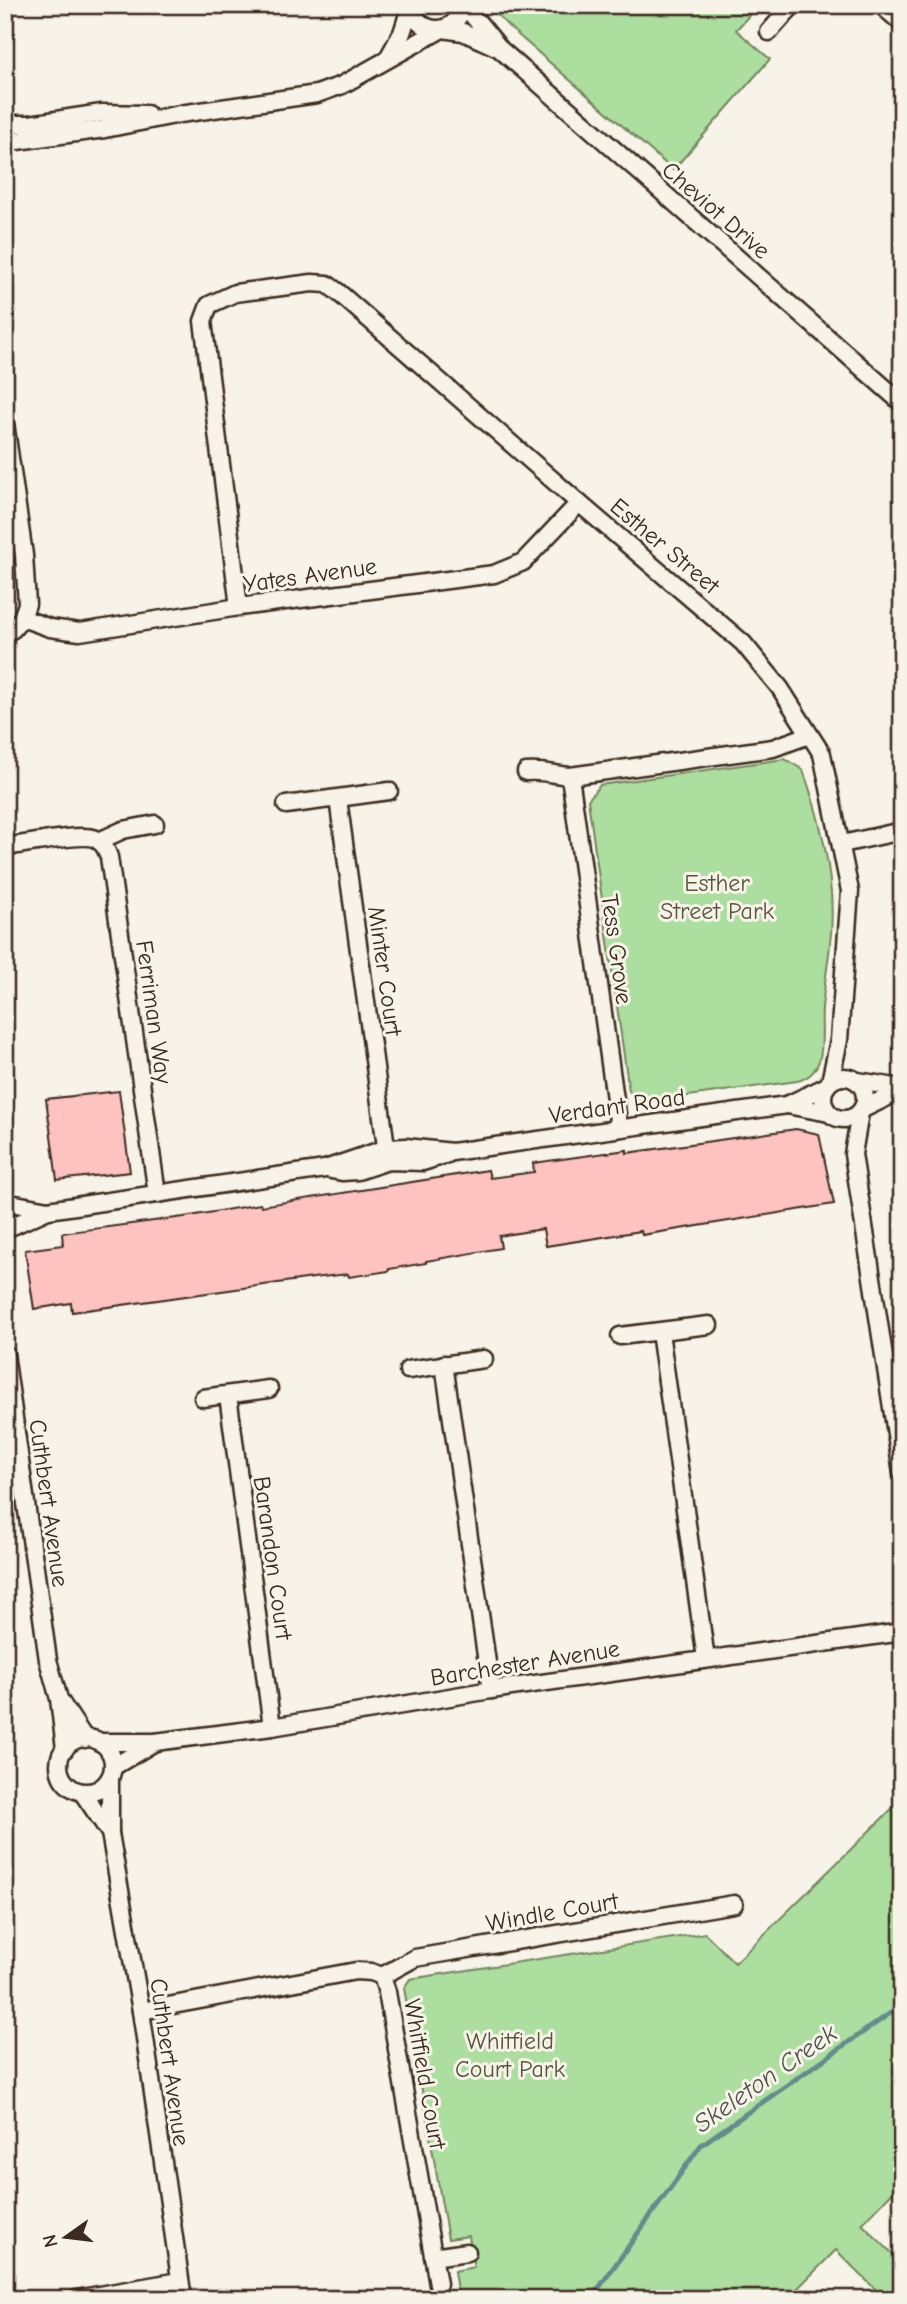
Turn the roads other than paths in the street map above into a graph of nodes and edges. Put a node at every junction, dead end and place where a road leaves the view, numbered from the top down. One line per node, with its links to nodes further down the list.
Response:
1 (411, 5): 6 (street, Cheviot Drive); 9 (street)
2 (463, 5): 6 (street); 8 (street, Cheviot Drive)
3 (793, 5): 7 (street)
4 (881, 5): 5 (street)
5 (902, 23)
6 (442, 29): 8 (street, Cheviot Drive); 9 (street)
7 (769, 32)
8 (501, 50): 13 (street, Cheviot Drive)
9 (385, 62): 10 (street)
10 (180, 114): 11 (street); 12 (street)
11 (5, 124)
12 (5, 140)
13 (902, 403)
14 (5, 423): 17 (street)
15 (579, 503): 16 (street, Yates Avenue); 16 (street, Esther Street); 19 (street, Esther Street)
16 (239, 607): 17 (street, Yates Avenue)
17 (22, 618): 18 (street)
18 (5, 633)
19 (808, 735): 21 (street); 28 (street, Esther Street)
20 (526, 772): 21 (street)
21 (570, 776): 37 (street, Tess Grove)
22 (389, 791): 23 (street)
23 (338, 799): 24 (street); 39 (street, Minter Court)
24 (286, 806)
25 (155, 824): 27 (street)
26 (902, 831): 28 (street)
27 (99, 841): 29 (street); 40 (street, Ferriman Way)
28 (842, 844): 30 (street, Esther Street)
29 (5, 847)
30 (839, 1040): 31 (street, Esther Street); 32 (street, Esther Street)
31 (856, 1080): 32 (street); 33 (street); 35 (street)
32 (828, 1084): 34 (street, Verdant Road); 36 (street)
33 (902, 1089): 35 (street)
34 (787, 1105): 36 (street, Verdant Road); 37 (street, Verdant Road)
35 (861, 1111): 36 (street); 38 (street)
36 (831, 1114): 38 (street)
37 (618, 1128): 39 (street, Verdant Road)
38 (853, 1154): 55 (street)
39 (388, 1155): 40 (street, Verdant Road)
40 (157, 1194): 43 (street, Verdant Road)
41 (5, 1202): 43 (street, Verdant Road)
42 (5, 1208): 44 (street)
43 (48, 1210): 44 (street, Verdant Road)
44 (6, 1230)
45 (709, 1325): 46 (street)
46 (660, 1332): 47 (street); 59 (street)
47 (620, 1336)
48 (5, 1353): 56 (street, Cuthbert Avenue)
49 (484, 1359): 50 (street)
50 (444, 1364): 51 (street); 60 (street)
51 (408, 1370)
52 (269, 1389): 53 (street)
53 (228, 1395): 54 (street); 62 (street, Barandon Court)
54 (203, 1398)
55 (897, 1411): 57 (street)
56 (10, 1422): 61 (street, Cuthbert Avenue)
57 (902, 1474)
58 (902, 1632): 59 (street, Barchester Avenue)
59 (706, 1659): 60 (street, Barchester Avenue)
60 (491, 1690): 62 (street, Barchester Avenue)
61 (59, 1699): 63 (street, Cuthbert Avenue); 65 (street, Cuthbert Avenue)
62 (272, 1727): 64 (street, Barchester Avenue)
63 (92, 1740): 64 (street, Barchester Avenue); 65 (street); 66 (street)
64 (155, 1742): 66 (street, Barchester Avenue)
65 (65, 1749): 67 (street)
66 (111, 1772): 67 (street); 68 (street, Cuthbert Avenue)
67 (82, 1792): 68 (street, Cuthbert Avenue)
68 (110, 1833): 71 (street, Cuthbert Avenue)
69 (734, 1904): 70 (street, Windle Court)
70 (382, 1976): 71 (street, Whitfield Court); 73 (street, Whitfield Court)
71 (141, 2011): 74 (street, Cuthbert Avenue)
72 (467, 2252): 73 (street)
73 (433, 2256): 75 (street, Whitfield Court)
74 (179, 2281): 76 (street); 77 (street, Cuthbert Avenue)
75 (438, 2284)
76 (76, 2299)
77 (183, 2299)

